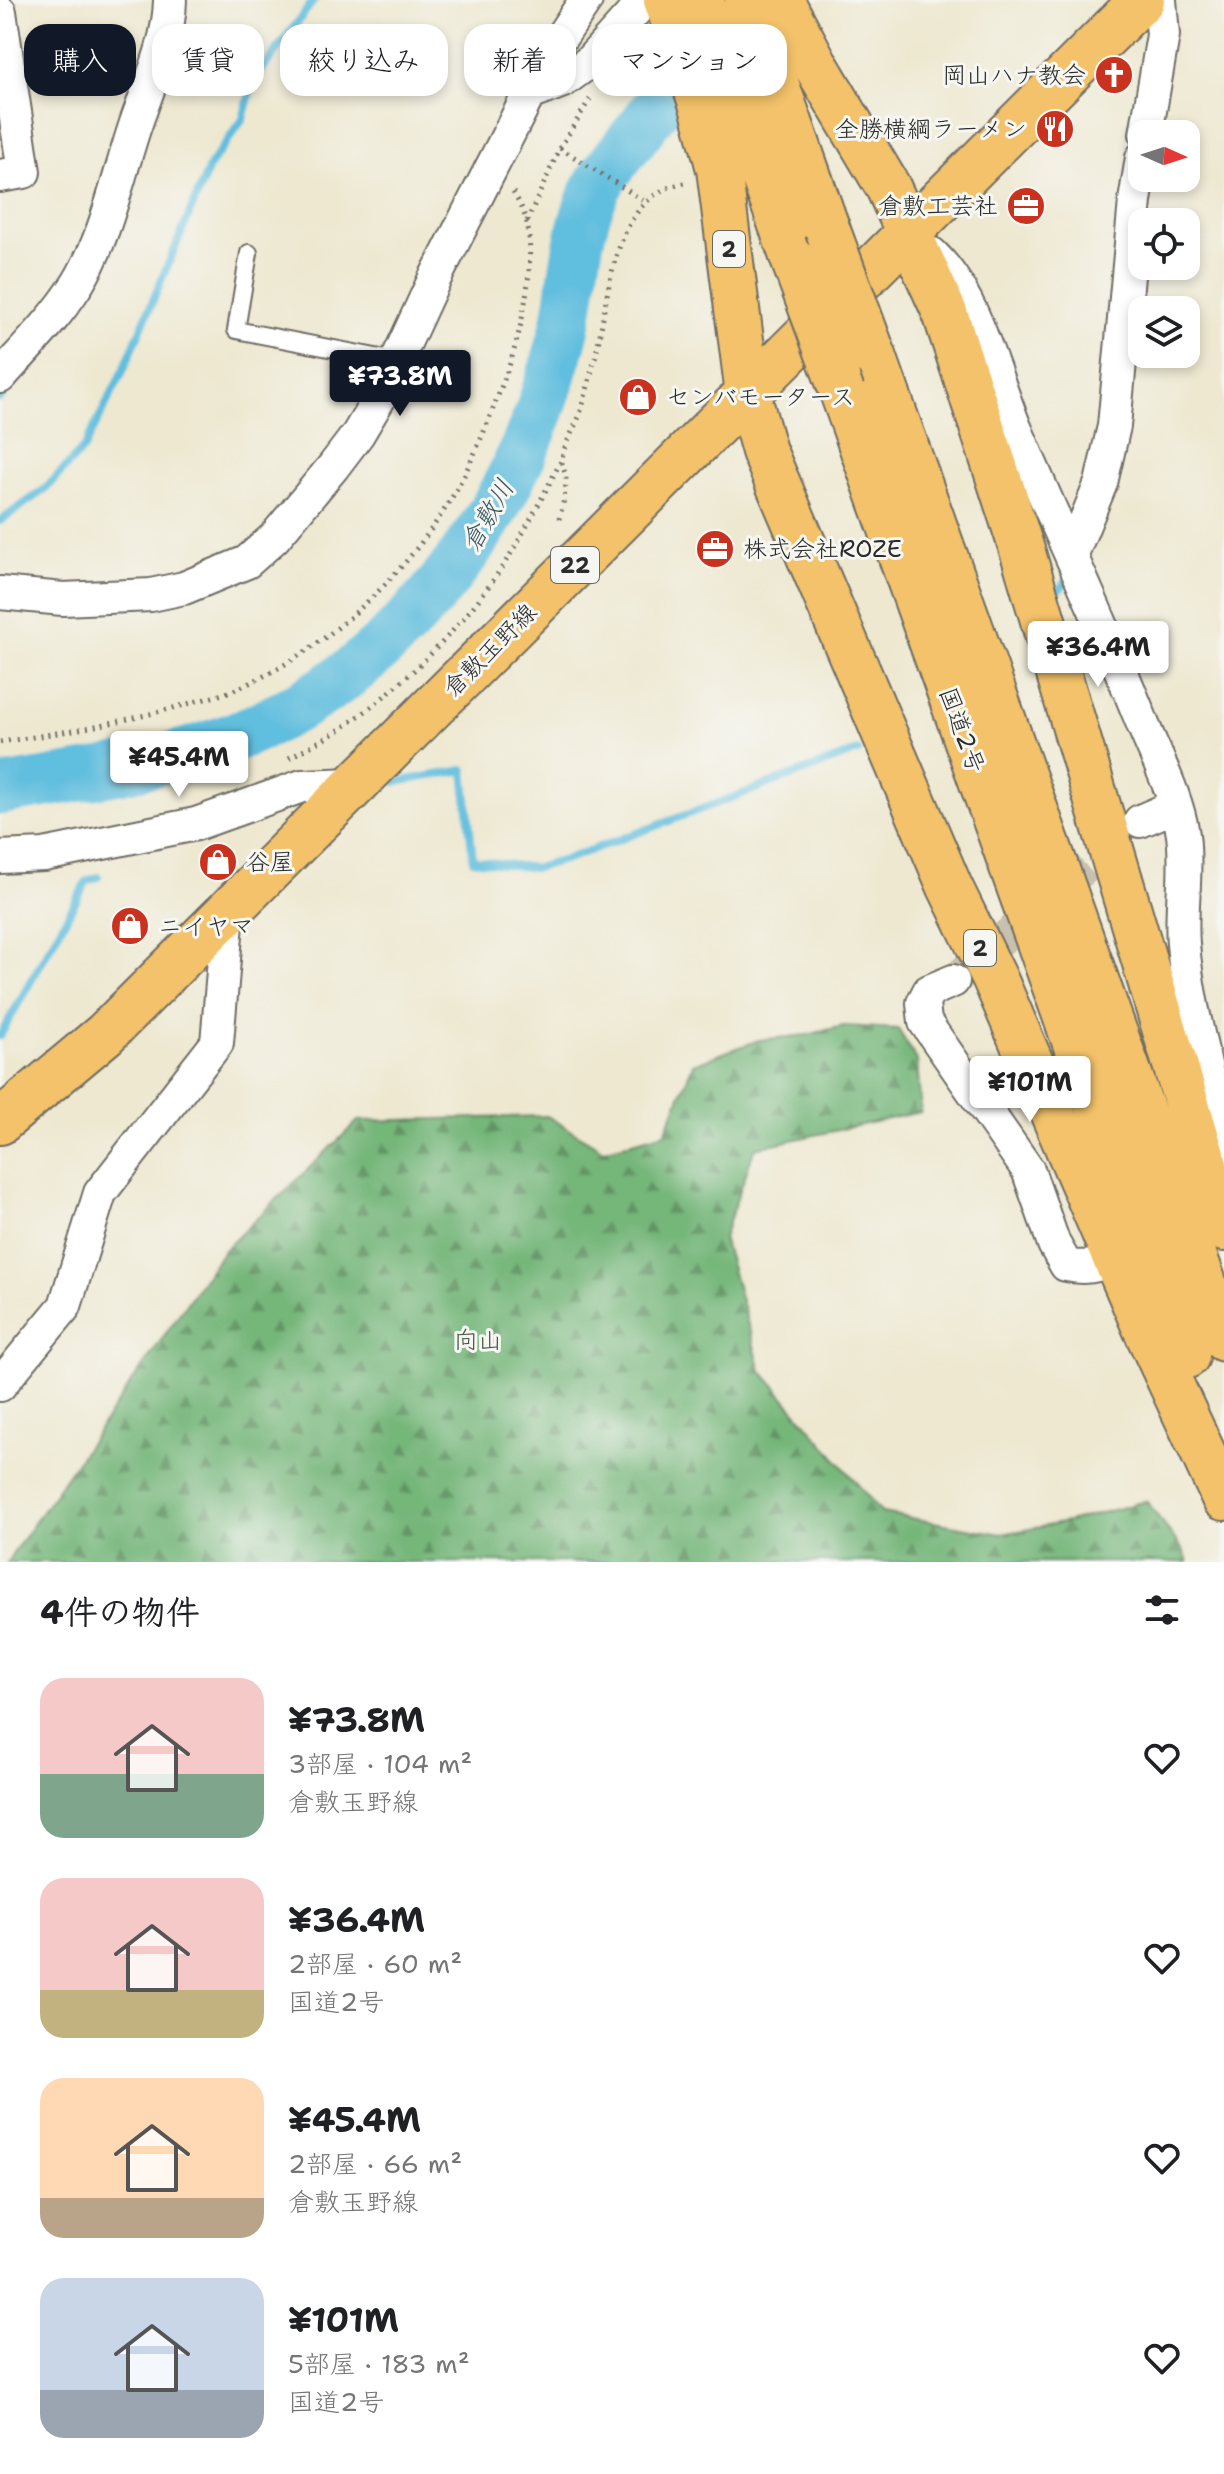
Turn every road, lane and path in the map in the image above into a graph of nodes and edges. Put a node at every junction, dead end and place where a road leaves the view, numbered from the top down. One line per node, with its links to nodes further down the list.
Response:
1 (170, 0): 25 (street)
2 (586, 0): 8 (street)
3 (1142, 0): 22 (main road, 倉敷玉野線 / 22)
4 (1160, 0): 14 (street)
5 (672, 7): 9 (street)
6 (768, 11): 22 (main road); 42 (main road, 国道2号, bridge)
7 (0, 12): 17 (street)
8 (570, 24)
9 (576, 72)
10 (528, 96): 16 (street)
11 (592, 96): 15 (path)
12 (715, 96): 26 (main road, 2)
13 (717, 96): 44 (main road, 国道2号 / 2, bridge)
14 (1148, 120)
15 (560, 148): 20 (path); 21 (path)
16 (491, 170): 21 (path); 24 (street)
17 (0, 176)
18 (691, 182): 20 (path)
19 (1137, 192): 29 (street)
20 (641, 200): 27 (path)
21 (526, 221): 31 (path)
22 (909, 232): 26 (main road, 倉敷玉野線 / 22); 29 (street); 40 (main road)
23 (249, 253): 24 (lane)
24 (396, 361): 30 (street)
25 (0, 377)
26 (748, 394): 33 (main road, 倉敷玉野線 / 22); 41 (main road, 2)
27 (561, 461): 28 (path); 32 (path)
28 (559, 519)
29 (1072, 554): 34 (street)
30 (0, 593)
31 (0, 742)
32 (287, 758)
33 (354, 784): 36 (street); 37 (main road, 倉敷玉野線 / 22)
34 (1175, 806): 35 (street); 40 (street)
35 (1140, 821)
36 (0, 857)
37 (228, 911): 39 (main road, 倉敷玉野線 / 22); 43 (street)
38 (953, 981): 41 (street)
39 (0, 1122)
40 (1221, 1189)
41 (1115, 1259): 45 (main road, 2)
42 (1224, 1339)
43 (0, 1385)
44 (1224, 1459)
45 (1224, 1498)

